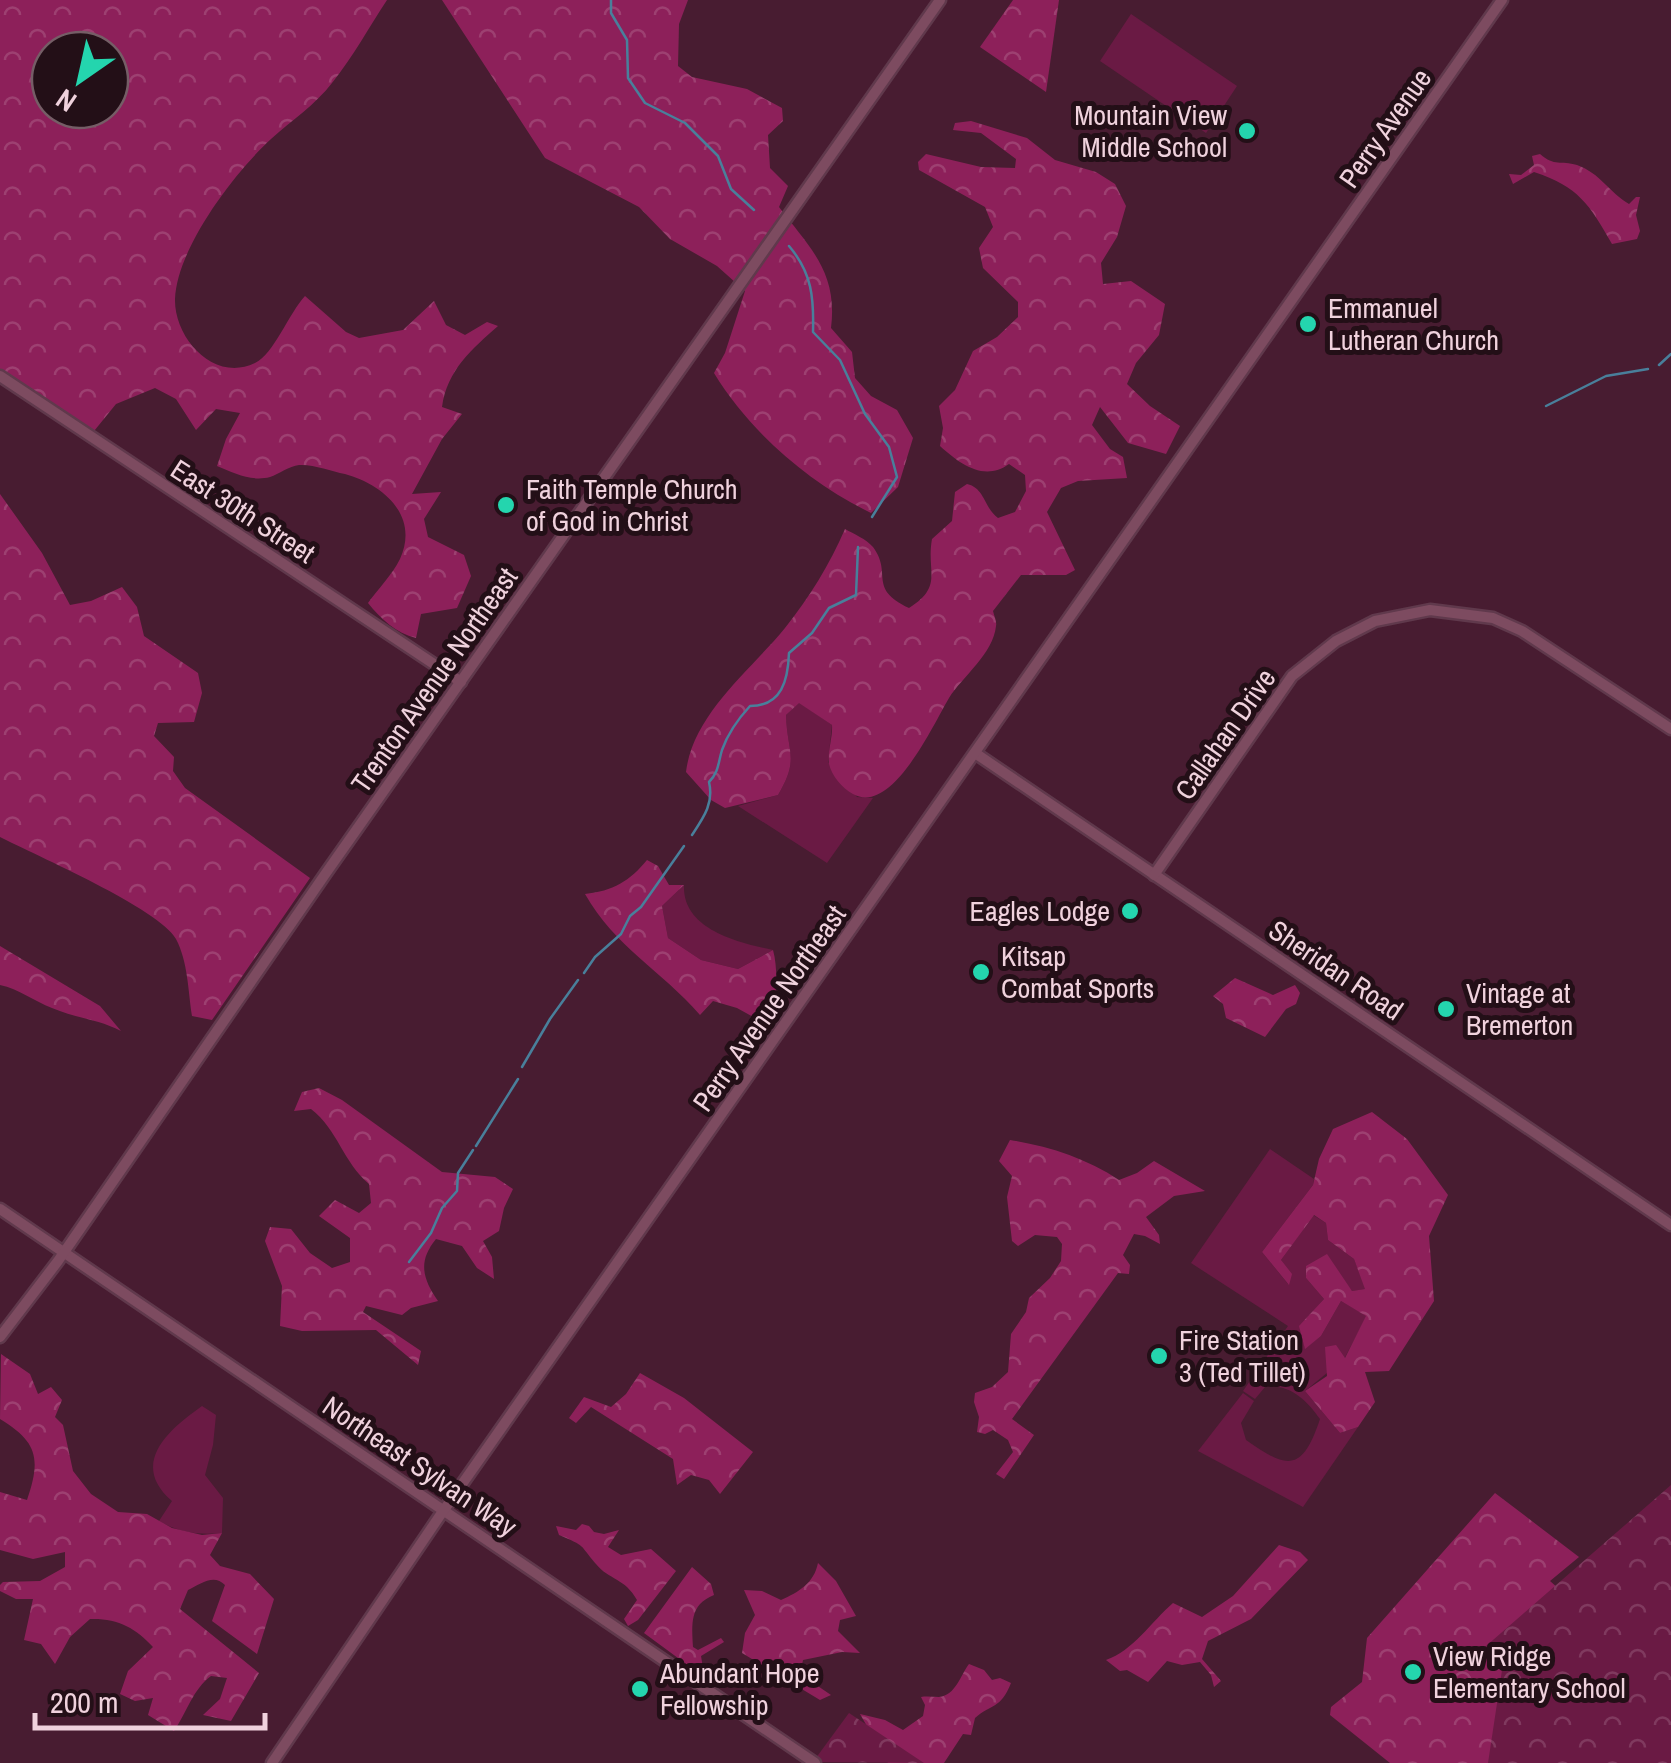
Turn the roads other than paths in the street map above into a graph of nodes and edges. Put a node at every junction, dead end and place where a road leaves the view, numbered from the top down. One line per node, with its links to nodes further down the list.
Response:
1 (940, 0): 5 (main road, Trenton Avenue Northeast)
2 (1502, 0): 3 (main road, Perry Avenue)
3 (1306, 281): 7 (main road, Perry Avenue Northeast)
4 (0, 376): 5 (main road, East 30th Street)
5 (461, 682): 11 (main road, Trenton Avenue Northeast)
6 (1671, 729): 8 (main road, Callahan Drive)
7 (974, 754): 8 (main road, Sheridan Road); 13 (main road, Perry Avenue Northeast)
8 (1154, 875): 10 (main road, Sheridan Road)
9 (0, 1210): 11 (main road, Northeast Sylvan Way)
10 (1671, 1226)
11 (64, 1252): 12 (main road, Trenton Avenue Northeast); 13 (main road, Northeast Sylvan Way)
12 (0, 1338)
13 (444, 1510): 14 (main road, Northeast Sylvan Way); 15 (main road, Perry Avenue Northeast)
14 (814, 1762)
15 (272, 1763)

